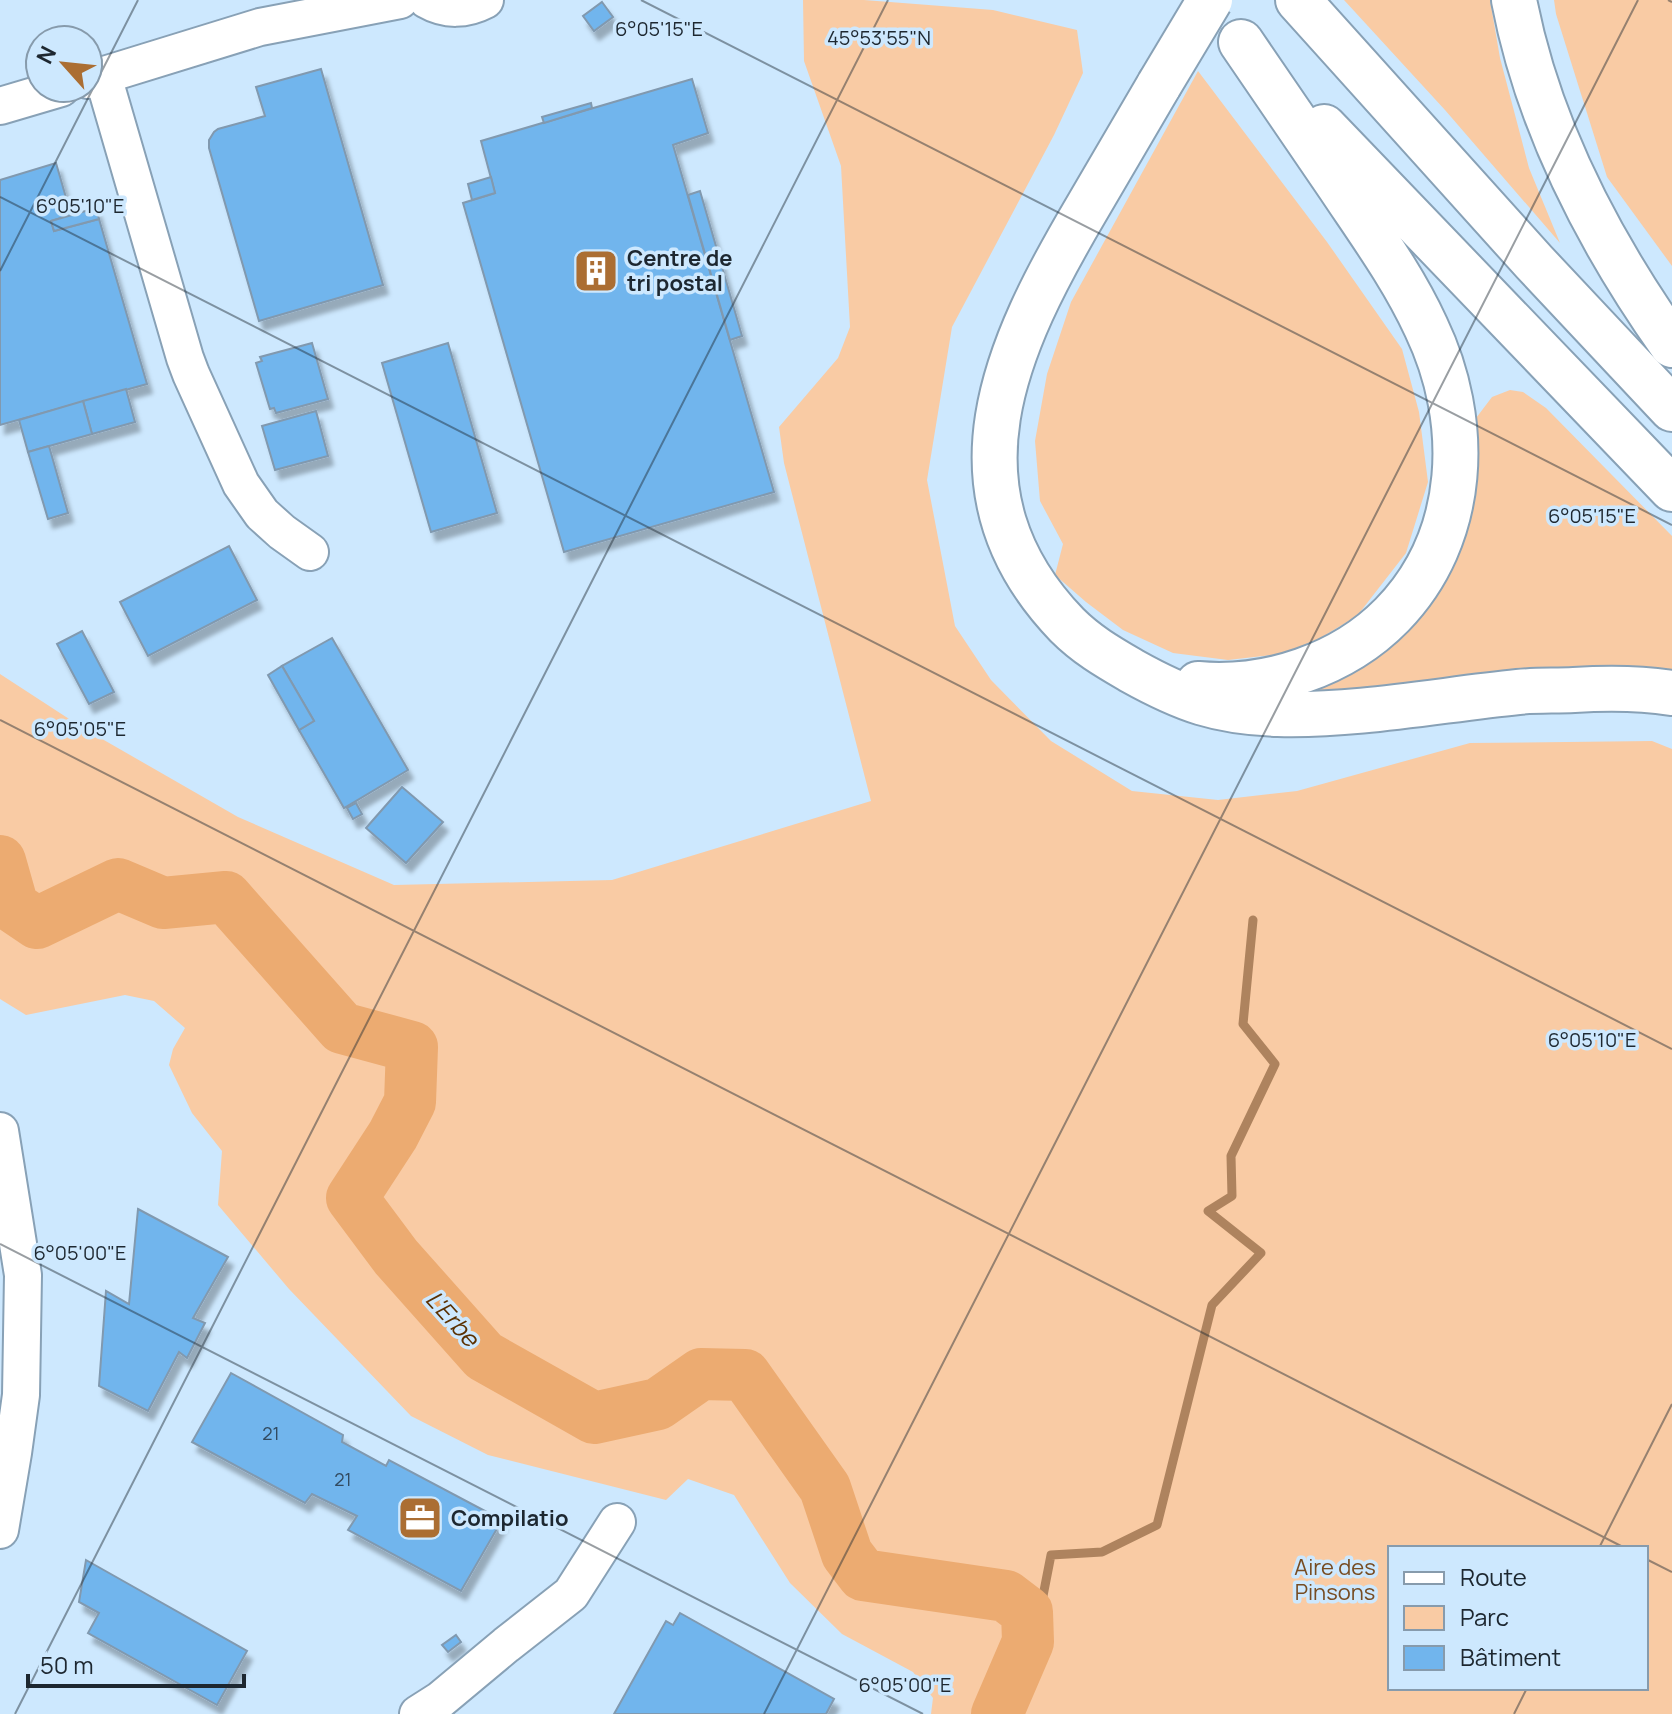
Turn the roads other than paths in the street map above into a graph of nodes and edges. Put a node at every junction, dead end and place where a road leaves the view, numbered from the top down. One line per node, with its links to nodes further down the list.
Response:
1 (307, 0): 8 (street)
2 (400, 0): 8 (street)
3 (427, 0): 4 (street)
4 (485, 0)
5 (1209, 0): 9 (highway); 18 (highway, bridge)
6 (1298, 0): 15 (highway)
7 (1514, 0): 14 (highway)
8 (260, 27): 10 (street)
9 (1241, 42): 16 (highway); 18 (highway)
10 (104, 75)
11 (24, 99): 13 (street)
12 (103, 104): 17 (street)
13 (0, 106)
14 (1672, 345)
15 (1672, 409)
16 (1672, 489)
17 (310, 552)
18 (1126, 667): 19 (highway)
19 (1672, 693)
20 (0, 1131): 22 (street)
21 (617, 1522): 23 (street)
22 (0, 1530)
23 (440, 1709)

